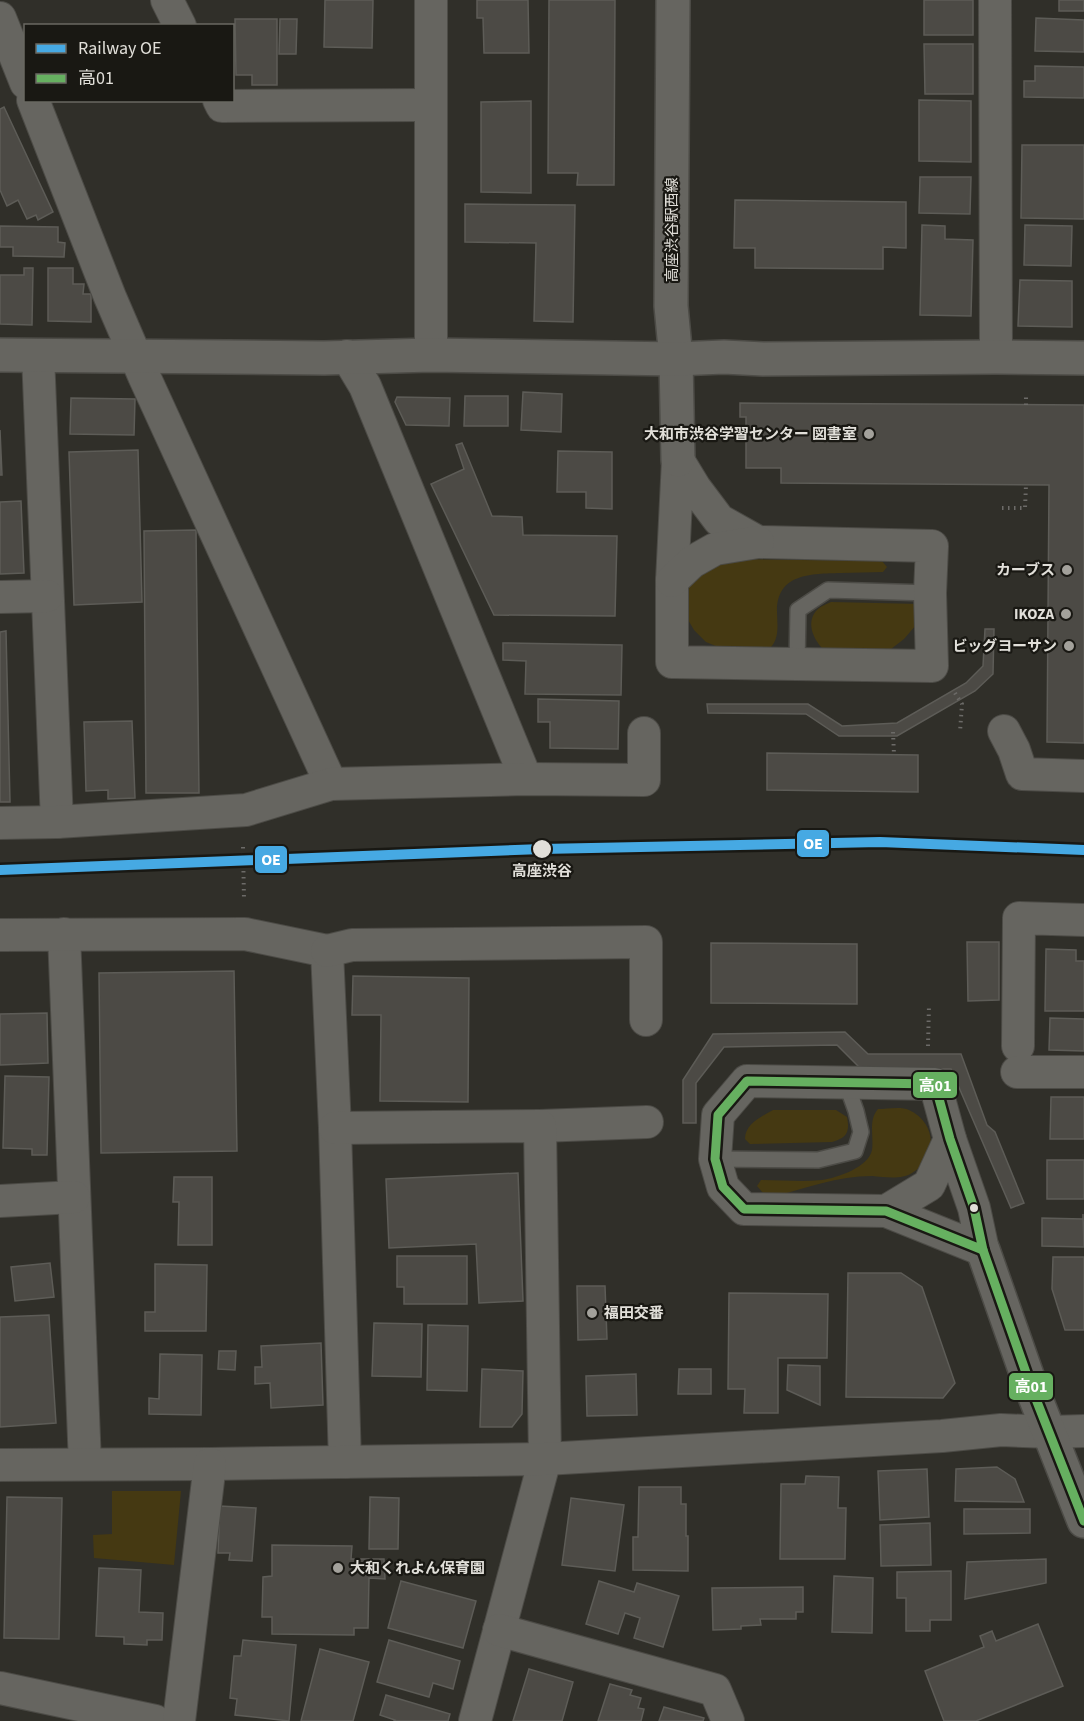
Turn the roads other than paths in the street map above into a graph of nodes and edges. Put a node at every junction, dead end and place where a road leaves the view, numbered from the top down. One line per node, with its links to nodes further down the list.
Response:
1 (167, 0): 6 (street)
2 (431, 0): 10 (street)
3 (673, 0): 18 (street, 高座渋谷駅西線)
4 (995, 0): 16 (street)
5 (0, 18): 7 (street)
6 (179, 24)
7 (24, 78)
8 (34, 102): 14 (street)
9 (220, 102): 10 (street)
10 (431, 105): 13 (street)
11 (0, 355): 12 (street)
12 (38, 355): 14 (street); 23 (street)
13 (431, 355): 15 (street); 18 (street)
14 (150, 356): 15 (street); 30 (street)
15 (336, 357): 29 (street)
16 (996, 357): 17 (street); 18 (street)
17 (1084, 358)
18 (676, 359): 19 (street, 高座渋谷駅西線)
19 (678, 460): 20 (street); 21 (street)
20 (758, 542): 21 (street); 22 (street)
21 (672, 581): 25 (street)
22 (930, 593): 25 (lane); 25 (street)
23 (47, 596): 24 (street); 31 (street)
24 (0, 597)
25 (797, 665)
26 (1004, 731): 28 (street)
27 (644, 733): 29 (street)
28 (1084, 776)
29 (526, 779): 30 (street)
30 (332, 784): 31 (street)
31 (57, 822): 32 (street)
32 (0, 823)
33 (1084, 920): 38 (street)
34 (64, 934): 35 (street); 36 (street); 45 (street)
35 (0, 935)
36 (327, 951): 37 (street); 42 (street)
37 (646, 1020)
38 (1084, 1072)
39 (846, 1083): 43 (street); 44 (street); 44 (lane)
40 (647, 1122): 41 (street)
41 (540, 1126): 42 (street); 51 (street)
42 (335, 1128): 52 (street)
43 (951, 1139): 47 (street); 48 (street)
44 (715, 1159): 47 (street)
45 (74, 1197): 46 (street); 53 (street)
46 (0, 1201)
47 (886, 1210): 48 (street)
48 (983, 1250): 50 (street)
49 (1084, 1431): 50 (street)
50 (1050, 1432): 51 (street); 56 (street)
51 (545, 1459): 52 (street); 57 (street)
52 (345, 1462): 54 (street)
53 (85, 1464): 54 (street); 55 (street)
54 (210, 1464): 60 (street)
55 (0, 1465)
56 (1084, 1521)
57 (499, 1630): 61 (street); 62 (street)
58 (0, 1688): 59 (street)
59 (155, 1721)
60 (179, 1721)
61 (475, 1721)
62 (728, 1721)

